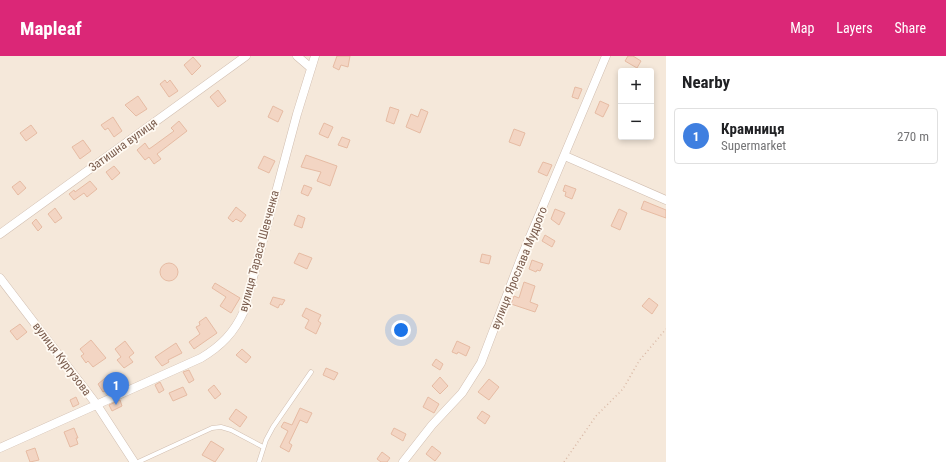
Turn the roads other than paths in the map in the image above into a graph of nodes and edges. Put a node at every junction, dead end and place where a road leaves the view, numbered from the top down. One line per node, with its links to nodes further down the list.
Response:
1 (246, 56): 8 (street, Затишна вулиця)
2 (297, 56): 5 (street)
3 (315, 56): 5 (street, вулиця Тараса Шевченка)
4 (606, 56): 6 (street, вулиця Ярослава Мудрого)
5 (311, 68): 11 (street, вулиця Тараса Шевченка)
6 (565, 156): 7 (street); 17 (street, вулиця Ярослава Мудрого)
7 (666, 200)
8 (0, 234)
9 (0, 278): 11 (street, вулиця Кургузова)
10 (311, 372): 12 (lane)
11 (97, 405): 13 (street, вулиця Тараса Шевченка); 14 (street, вулиця Кургузова)
12 (264, 447): 15 (lane); 16 (lane)
13 (0, 448)
14 (134, 462)
15 (138, 462)
16 (259, 462)
17 (402, 462)

